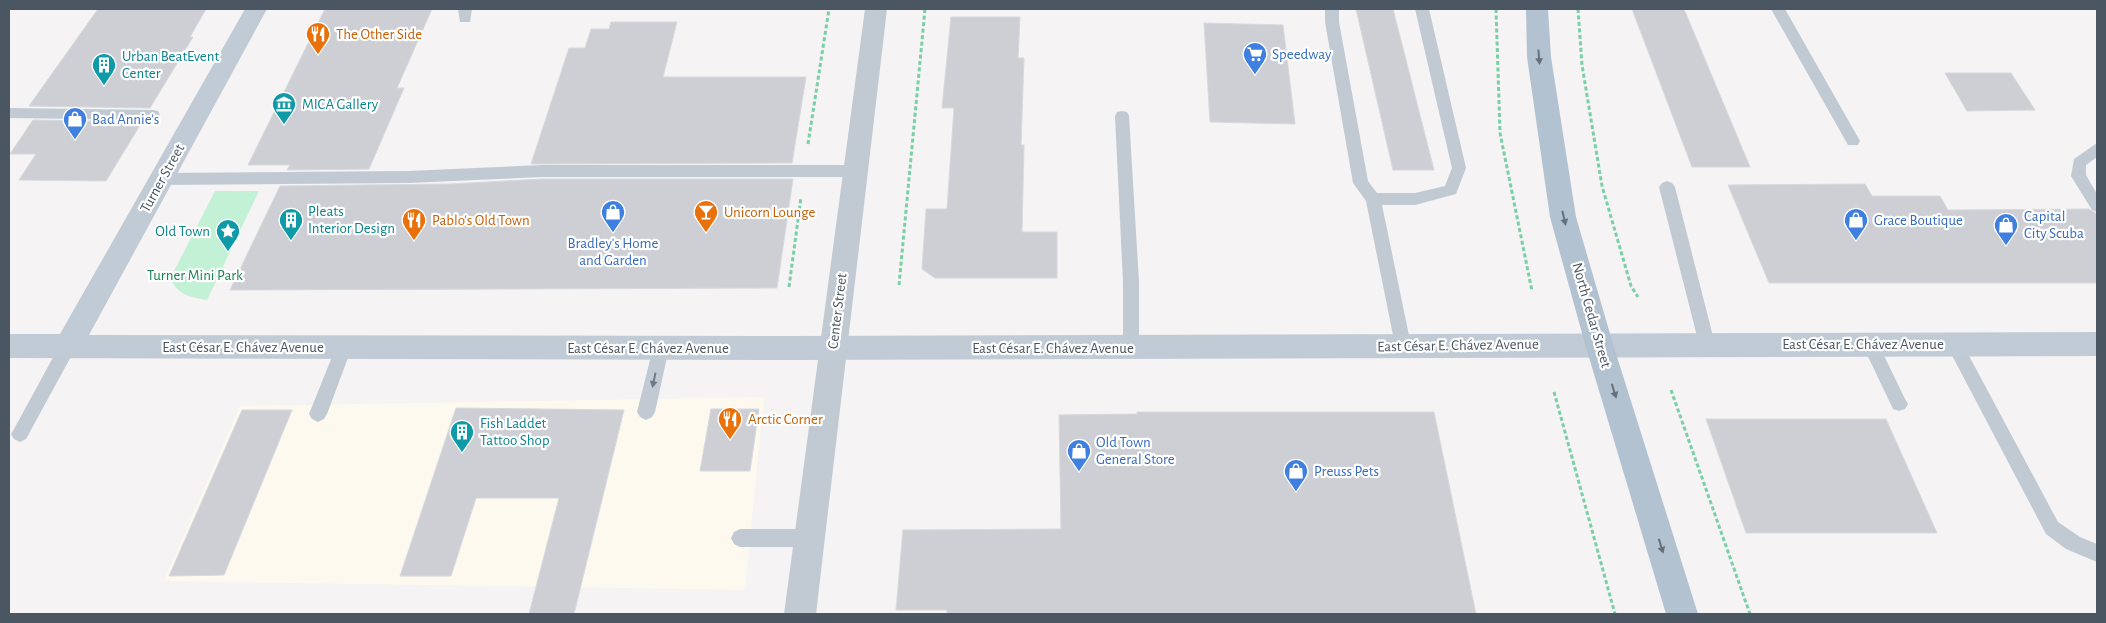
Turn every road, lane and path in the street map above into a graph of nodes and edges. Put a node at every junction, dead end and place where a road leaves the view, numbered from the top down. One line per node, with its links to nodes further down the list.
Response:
1 (256, 9): 16 (street, Turner Street)
2 (876, 9): 15 (street, Center Street)
3 (925, 9): 20 (path)
4 (1332, 9): 18 (lane)
5 (1422, 9): 18 (lane)
6 (1496, 9): 21 (path)
7 (1537, 9): 23 (main road, North Cedar Street, one-way to 23)
8 (1578, 9): 22 (path)
9 (1778, 9): 13 (lane)
10 (9, 113): 11 (lane)
11 (153, 115)
12 (1122, 116): 34 (lane)
13 (1853, 141)
14 (2097, 149): 19 (lane)
15 (855, 171): 16 (lane); 33 (street, Center Street)
16 (161, 179): 30 (street, Turner Street)
17 (1667, 187): 24 (lane)
18 (1373, 199): 28 (lane)
19 (2097, 206)
20 (899, 285)
21 (1532, 291)
22 (1638, 297)
23 (1599, 344): 24 (street, East César E. Chávez Avenue); 28 (street, East César E. Chávez Avenue); 46 (main road, North Cedar Street, one-way to 46)
24 (1707, 344): 25 (street, East César E. Chávez Avenue)
25 (1870, 344): 26 (street, East César E. Chávez Avenue); 37 (lane)
26 (1954, 344): 27 (street, East César E. Chávez Avenue); 43 (lane)
27 (2097, 344)
28 (1403, 345): 34 (street, East César E. Chávez Avenue)
29 (9, 346): 30 (street, East César E. Chávez Avenue)
30 (68, 346): 31 (street, East César E. Chávez Avenue); 40 (lane)
31 (344, 347): 32 (street, East César E. Chávez Avenue); 39 (lane)
32 (661, 348): 33 (street, East César E. Chávez Avenue); 38 (lane, one-way to 38)
33 (833, 348): 34 (street, East César E. Chávez Avenue); 42 (street, Center Street)
34 (1131, 349)
35 (1671, 390): 47 (path)
36 (1554, 392): 45 (path)
37 (1898, 404)
38 (646, 412)
39 (318, 414)
40 (20, 434)
41 (740, 538): 42 (lane)
42 (810, 538): 44 (street, Center Street)
43 (2097, 553)
44 (800, 614)
45 (1615, 614)
46 (1682, 614)
47 (1750, 614)

